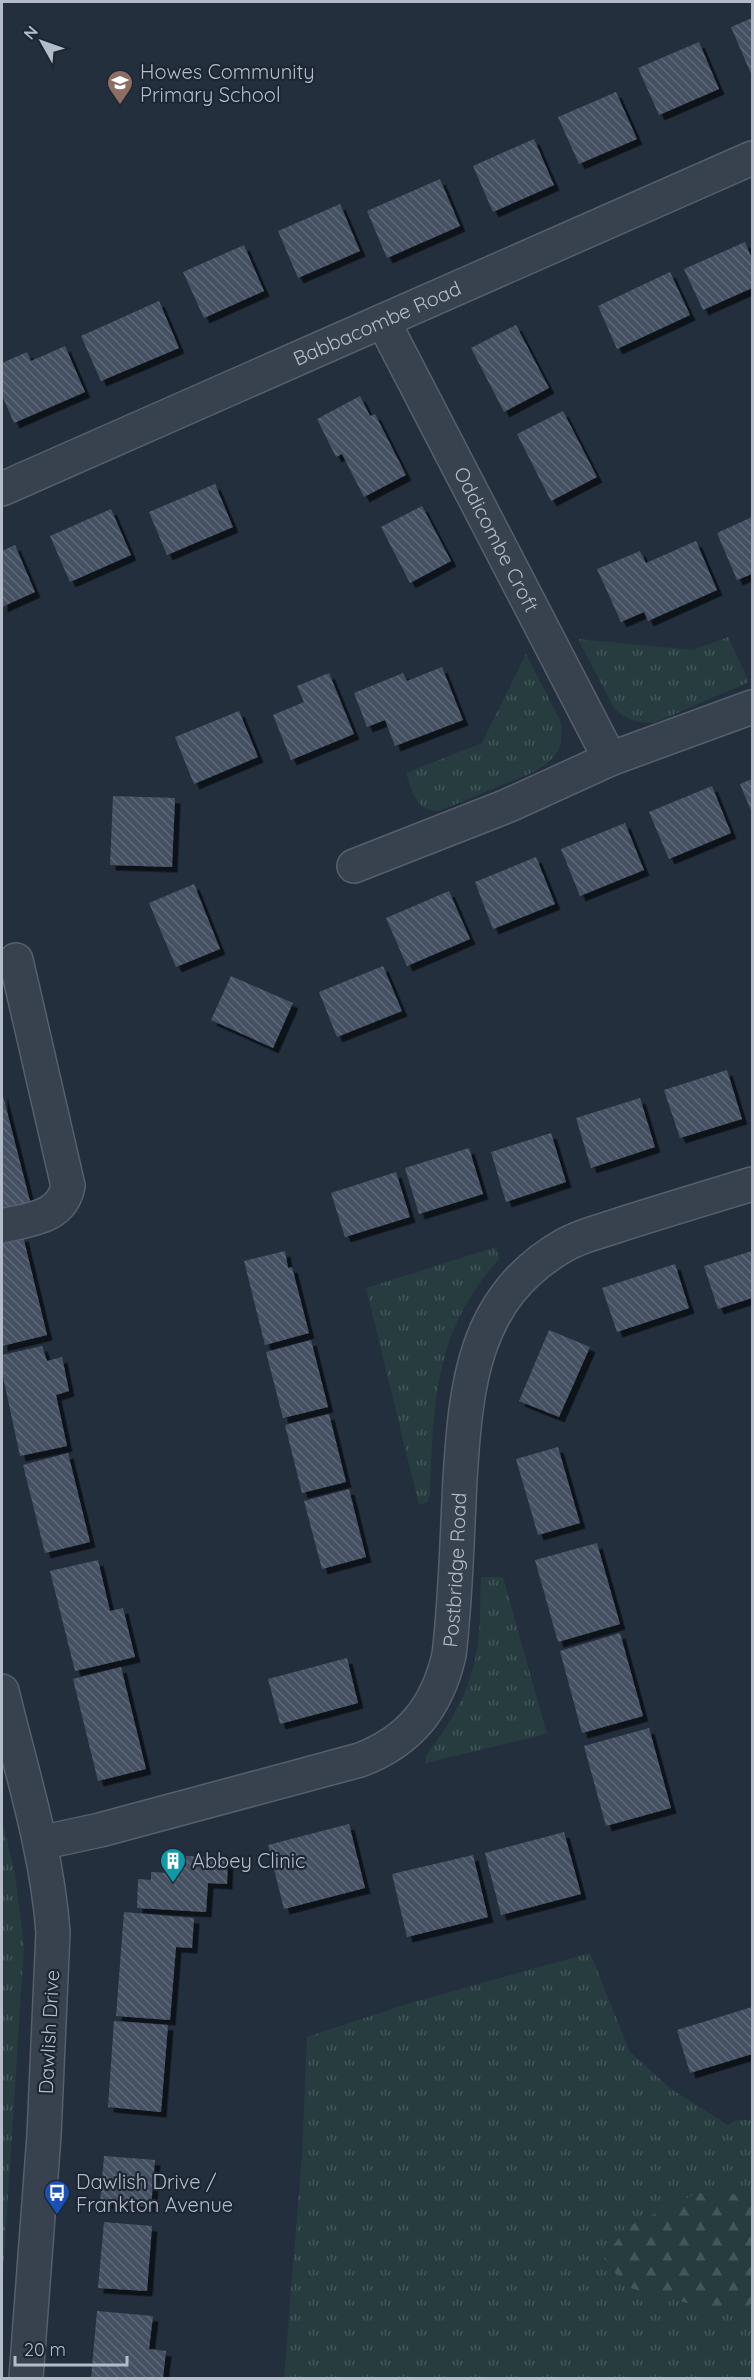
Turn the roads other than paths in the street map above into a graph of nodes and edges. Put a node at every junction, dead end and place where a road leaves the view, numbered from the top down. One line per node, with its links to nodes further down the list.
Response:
1 (753, 158): 2 (street, Babbacombe Road)
2 (383, 321): 3 (street, Babbacombe Road); 5 (street, Oddicombe Croft)
3 (2, 489)
4 (753, 707): 5 (street)
5 (610, 759): 6 (street)
6 (354, 866)
7 (16, 960): 9 (street)
8 (753, 1184): 11 (street, Postbridge Road)
9 (2, 1226)
10 (2, 1691): 11 (street, Dawlish Drive)
11 (40, 1843): 12 (street, Dawlish Drive)
12 (26, 2379)

